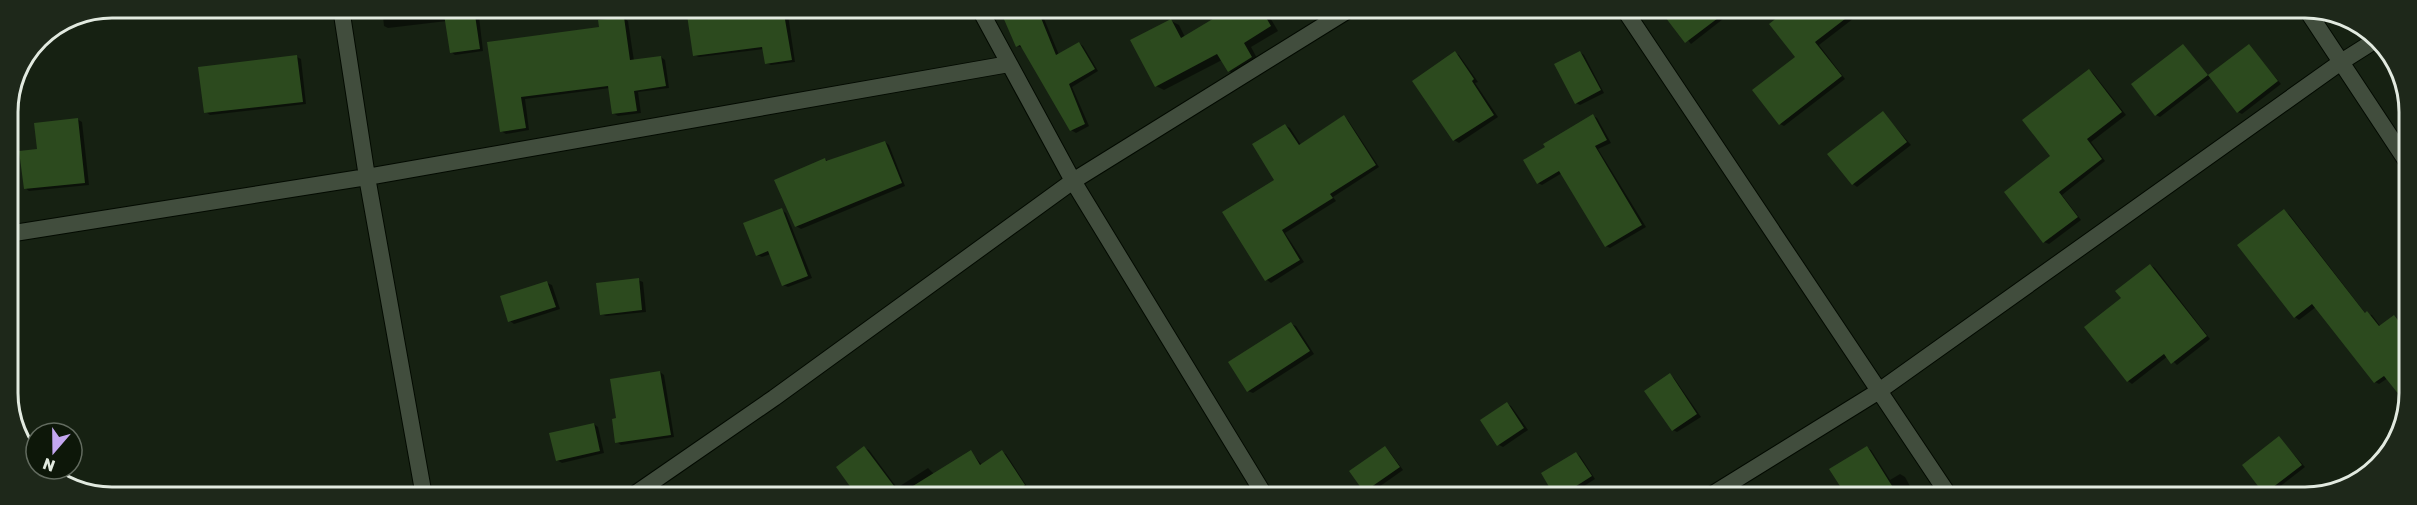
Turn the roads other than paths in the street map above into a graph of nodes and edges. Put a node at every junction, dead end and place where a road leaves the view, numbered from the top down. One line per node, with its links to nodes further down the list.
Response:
1 (343, 18): 10 (street)
2 (985, 18): 8 (street)
3 (1336, 18): 11 (street)
4 (1630, 18): 13 (street)
5 (2312, 19): 7 (street)
6 (2370, 43): 7 (street)
7 (2340, 62): 9 (street); 13 (street)
8 (1010, 64): 10 (street); 11 (street)
9 (2399, 149)
10 (367, 177): 12 (street); 14 (street)
11 (1073, 181): 15 (street); 16 (street)
12 (18, 233)
13 (1879, 391): 17 (street); 18 (street)
14 (422, 487)
15 (645, 487)
16 (1260, 487)
17 (1724, 487)
18 (1943, 487)

